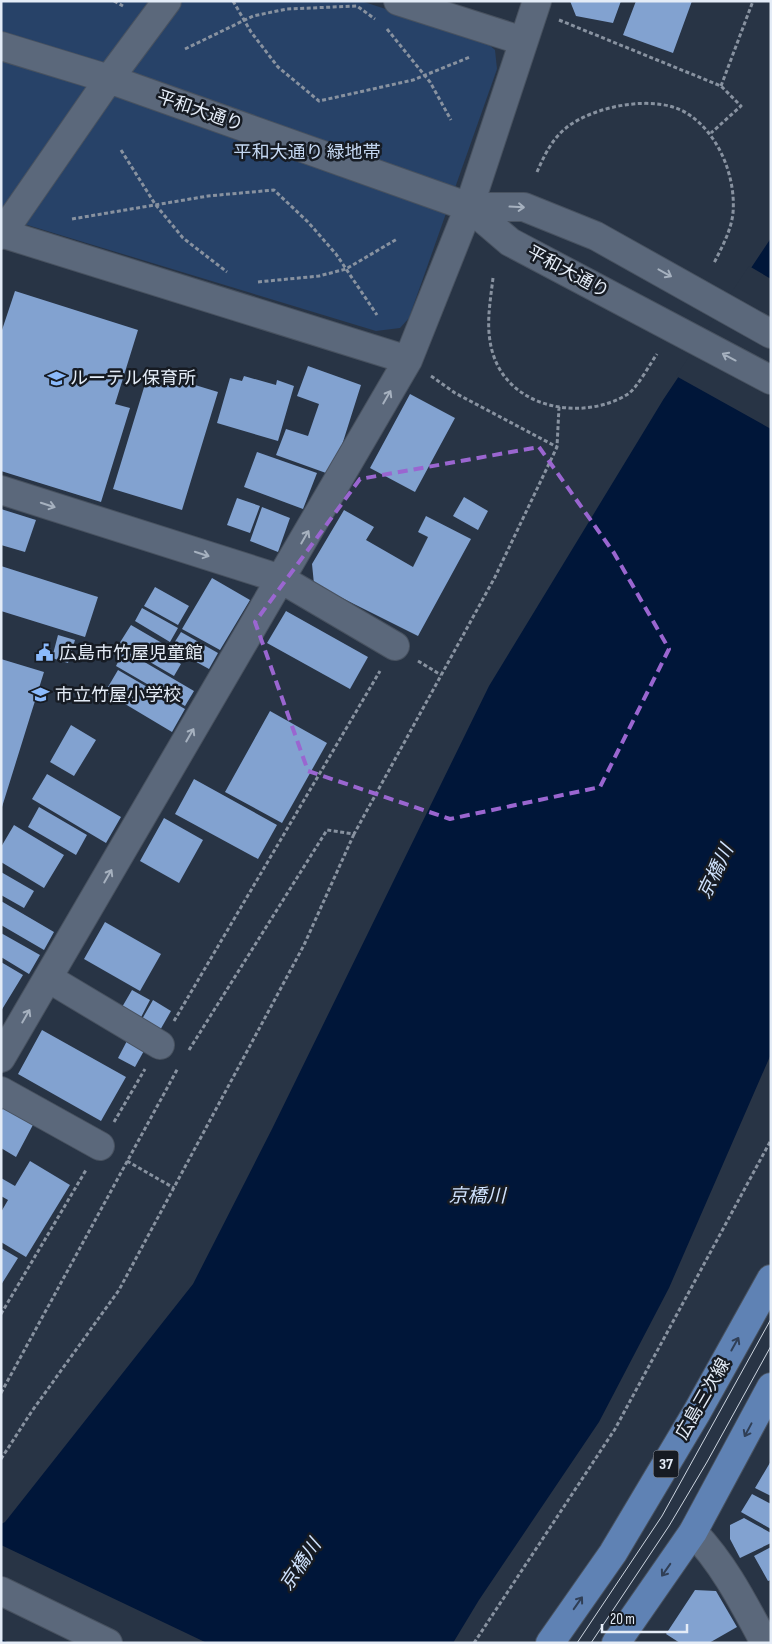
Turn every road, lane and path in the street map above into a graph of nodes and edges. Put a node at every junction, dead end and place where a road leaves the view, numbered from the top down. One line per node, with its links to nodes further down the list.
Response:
1 (114, 1): 6 (path)
2 (167, 1): 16 (street)
3 (233, 1): 8 (path)
4 (398, 1): 11 (street)
5 (753, 1): 17 (path)
6 (123, 6)
7 (546, 10): 11 (street); 17 (path)
8 (244, 20): 9 (path); 13 (path); 15 (path)
9 (377, 20)
10 (384, 25): 15 (path)
11 (523, 41): 23 (street)
12 (1, 46): 16 (street, 平和大通り)
13 (185, 49)
14 (470, 57): 15 (path)
15 (425, 75): 18 (path)
16 (109, 79): 23 (street, 平和大通り); 25 (street)
17 (721, 86): 19 (path)
18 (451, 120)
19 (710, 133): 21 (path); 27 (path)
20 (121, 150): 22 (path)
21 (537, 172)
22 (155, 204): 24 (path); 28 (path); 29 (path)
23 (469, 206): 33 (street, one-way to 33); 35 (street); 36 (street, 平和大通り, one-way to 23)
24 (72, 219)
25 (1, 234): 35 (street)
26 (397, 239): 28 (path)
27 (714, 263)
28 (346, 269): 31 (path); 32 (path)
29 (228, 273)
30 (492, 278): 37 (path)
31 (249, 282)
32 (377, 315)
33 (771, 334)
34 (657, 354): 37 (path)
35 (408, 360): 38 (path); 40 (street, one-way to 35)
36 (771, 380)
37 (559, 407): 38 (path)
38 (557, 447): 42 (path)
39 (1, 490): 40 (street, one-way to 40)
40 (281, 579): 41 (street); 43 (street, one-way to 40)
41 (395, 646): 44 (path)
42 (354, 834): 45 (path); 52 (path)
43 (48, 978): 44 (street); 46 (street, one-way to 43)
44 (160, 1045): 50 (path)
45 (188, 1051)
46 (1, 1058)
47 (183, 1060): 51 (path)
48 (1, 1091): 50 (street)
49 (771, 1140): 61 (path)
50 (100, 1146): 51 (path); 54 (path)
51 (127, 1161): 52 (path); 56 (path)
52 (174, 1188): 57 (path)
53 (771, 1280): 62 (main road, 広島三次線 / 37, one-way to 53)
54 (1, 1314)
55 (771, 1387): 58 (main road, one-way to 58)
56 (1, 1393)
57 (1, 1459)
58 (693, 1532): 63 (main road, one-way to 63); 64 (street)
59 (1, 1591): 60 (street)
60 (108, 1643)
61 (474, 1643)
62 (550, 1643)
63 (616, 1643)
64 (765, 1643)

